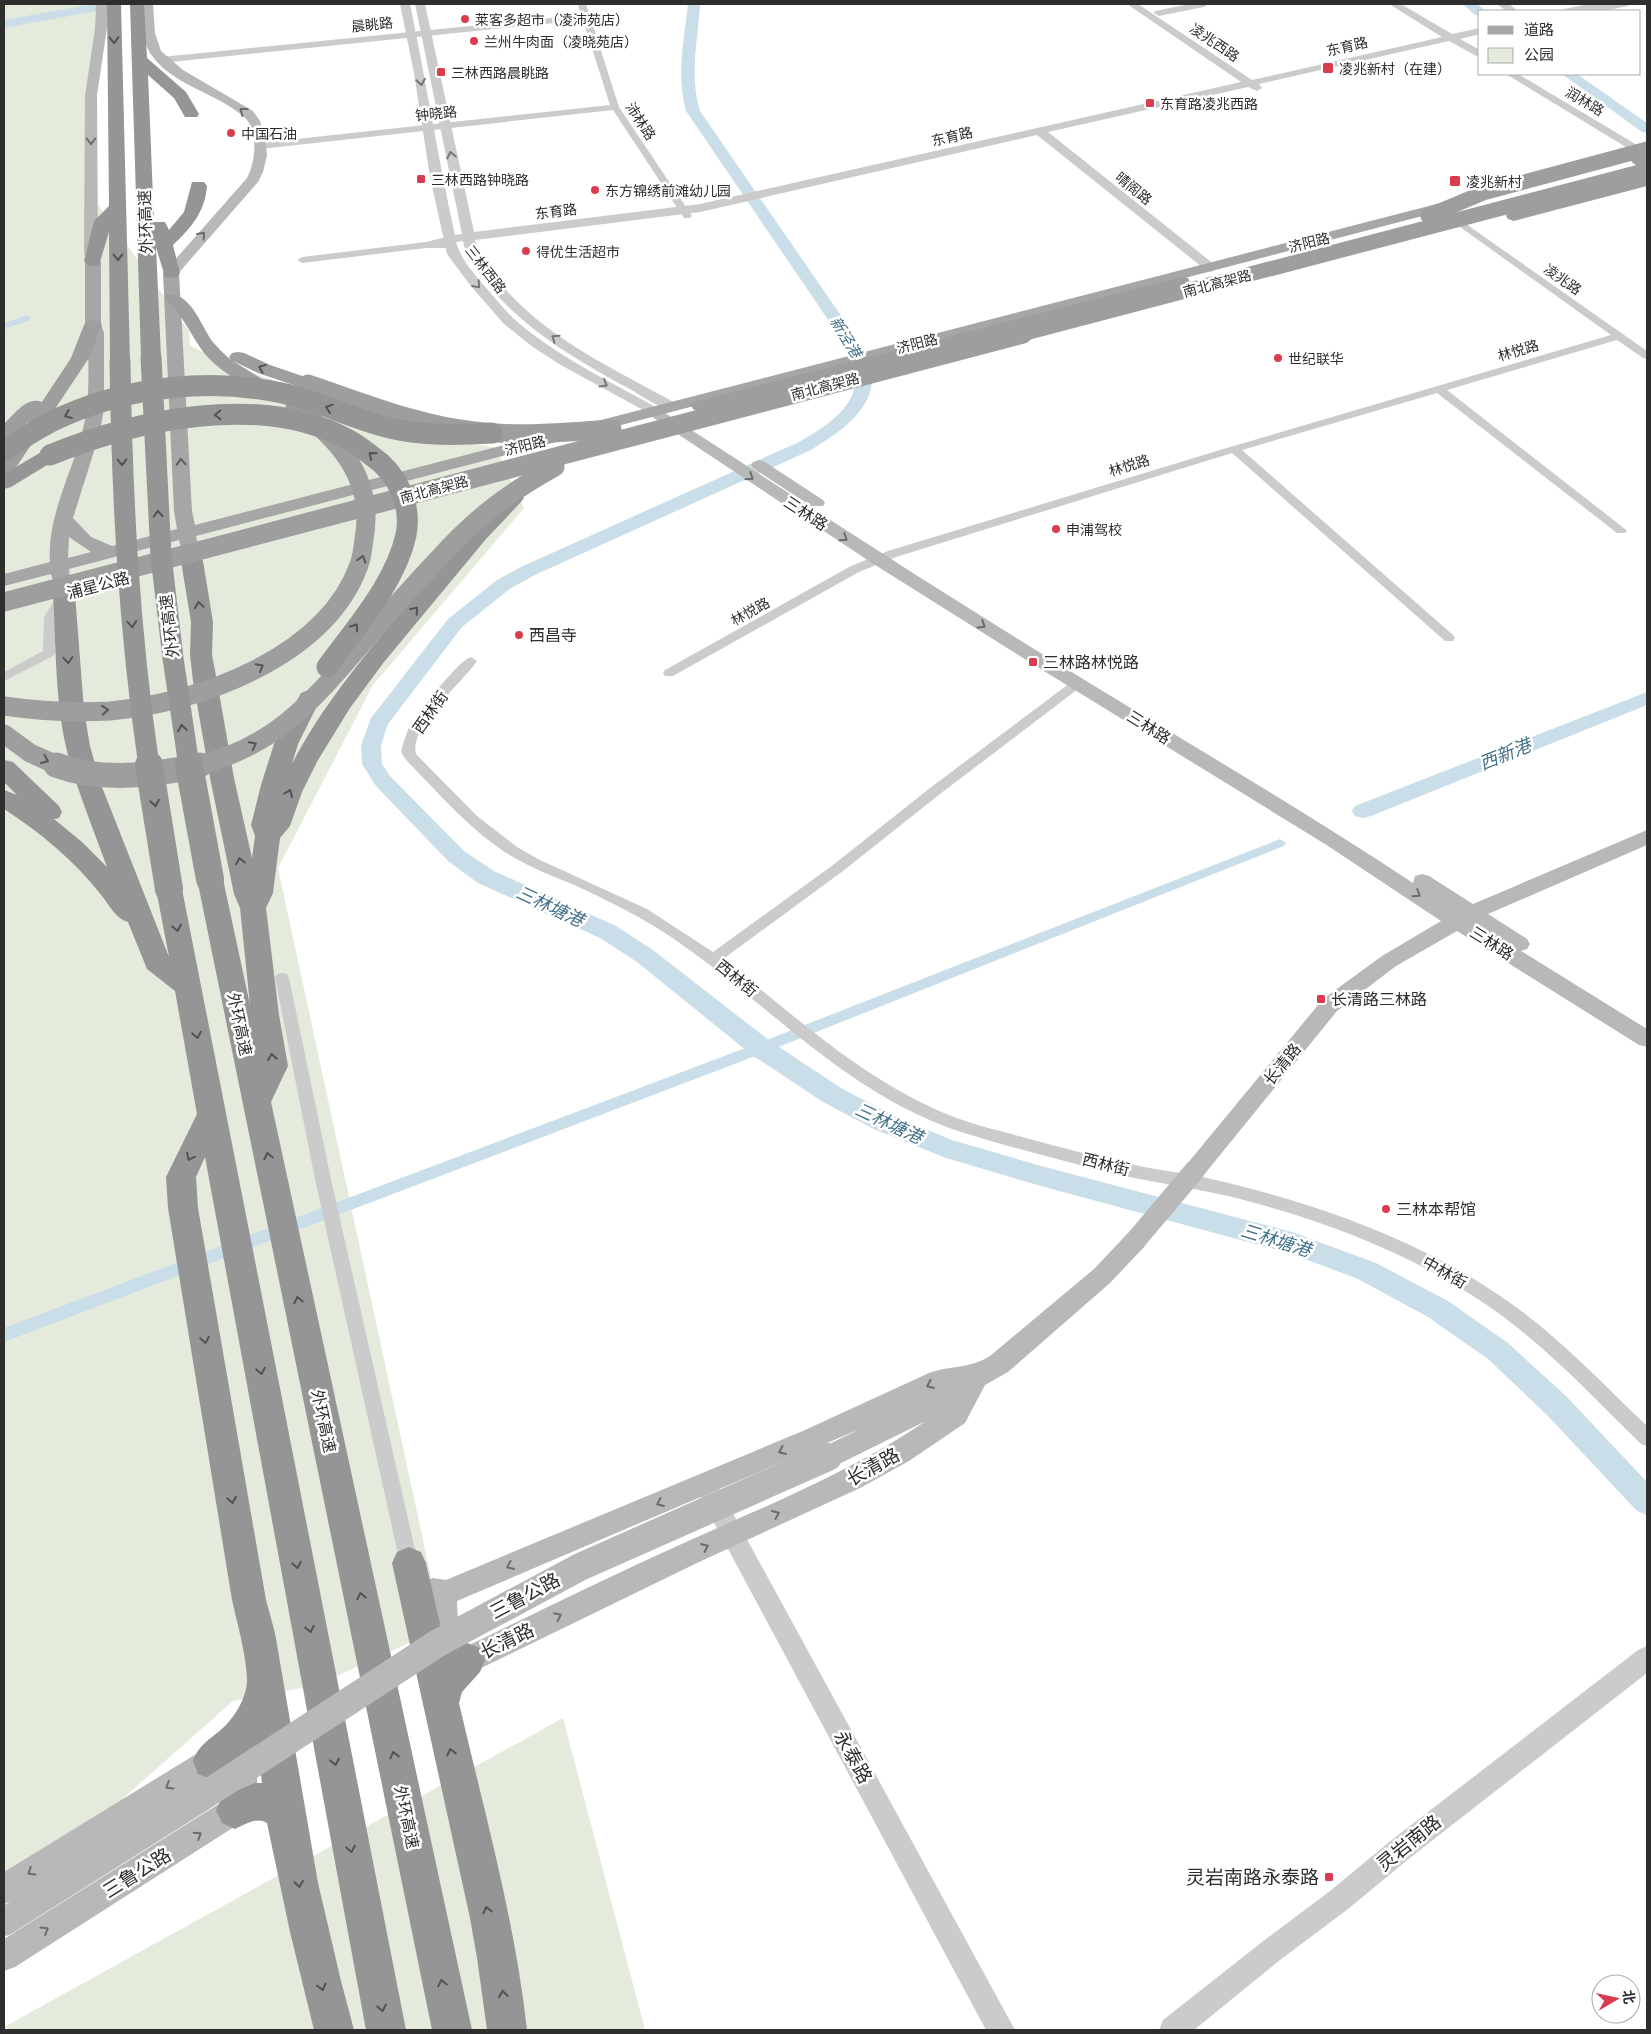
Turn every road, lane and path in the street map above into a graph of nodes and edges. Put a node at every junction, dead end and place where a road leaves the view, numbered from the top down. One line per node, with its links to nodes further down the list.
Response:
1 (102, 4): 49 (main road, one-way to 49)
2 (114, 4): 39 (highway, 外环高速, one-way to 39)
3 (137, 4): 24 (highway, 外环高速)
4 (148, 4): 24 (main road)
5 (404, 4): 20 (street, 三林西路)
6 (420, 4): 19 (street, 三林西路)
7 (582, 4): 17 (street, 沛林路)
8 (1132, 4): 16 (street, 凌兆西路)
9 (1145, 4): 16 (street, 凌兆西路)
10 (1204, 4): 16 (street)
11 (1394, 4): 22 (street)
12 (1602, 4): 14 (street)
13 (1624, 4): 15 (street)
14 (1573, 10)
15 (1597, 10)
16 (1154, 14): 26 (street, 凌兆西路)
17 (586, 17): 19 (street, 晨眺路); 27 (street, 沛林路)
18 (1478, 32): 22 (street, 东育路)
19 (426, 33): 20 (street, 晨眺路); 29 (street, 三林西路)
20 (410, 34): 24 (street, 晨眺路); 30 (street, 三林西路, one-way to 30)
21 (1478, 37): 22 (street, 东育路)
22 (1455, 40): 23 (street); 26 (street, 东育路)
23 (1478, 54)
24 (149, 66): 28 (highway); 32 (main road, one-way to 24); 42 (highway, 外环高速)
25 (1513, 75): 33 (street, 润林路)
26 (1259, 84): 31 (street, 东育路)
27 (615, 107): 29 (street, 钟晓路); 41 (street, 沛林路)
28 (191, 114)
29 (445, 126): 30 (street, 钟晓路); 45 (street, 三林西路, one-way to 29)
30 (429, 128): 32 (street, 钟晓路); 46 (street, 三林西路)
31 (1042, 134): 38 (street, 东育路); 50 (street, 晴阁路)
32 (260, 146): 51 (main road, one-way to 32)
33 (1646, 153): 40 (main road, 济阳路); 43 (highway, 南北高架路, bridge)
34 (1647, 170): 43 (highway, 南北高架路, bridge)
35 (1647, 177): 44 (main road, 济阳路)
36 (1647, 181): 43 (highway, bridge)
37 (198, 186): 47 (highway)
38 (726, 206): 41 (street, 东育路)
39 (117, 208): 49 (highway); 100 (highway, 外环高速, one-way to 100, bridge)
40 (1438, 208): 44 (street, 凌兆路); 50 (main road, 济阳路)
41 (685, 213): 45 (street, 东育路)
42 (145, 216): 47 (highway); 103 (highway, 外环高速, one-way to 42, bridge)
43 (1430, 222): 65 (highway, 南北高架路, bridge)
44 (1463, 225): 55 (street, 凌兆路); 61 (main road, 济阳路)
45 (469, 240): 46 (street, 东育路); 59 (street, 三林西路, one-way to 45)
46 (451, 242): 48 (street, 东育路); 60 (street, 三林西路, one-way to 60)
47 (164, 244): 51 (highway)
48 (302, 260)
49 (93, 261): 53 (main road)
50 (1211, 268): 59 (main road, 济阳路)
51 (171, 272): 52 (main road)
52 (173, 299): 54 (highway); 72 (main road, one-way to 52)
53 (93, 325): 57 (highway); 70 (main road)
54 (193, 325): 63 (highway, one-way to 54, bridge); 87 (highway, one-way to 54, bridge)
55 (1619, 336): 56 (street, 凌兆路); 58 (street, 林悦路)
56 (1647, 356)
57 (64, 382): 64 (highway); 68 (highway)
58 (1438, 389): 66 (street, 林悦路); 71 (street)
59 (672, 408): 60 (main road, 济阳路); 61 (main road, 三林路)
60 (654, 412): 62 (main road, 三林路); 72 (main road, 济阳路)
61 (700, 427): 62 (main road, 济阳路); 69 (main road, 三林路)
62 (681, 430): 69 (main road, 三林路, one-way to 69); 75 (main road, 济阳路)
63 (492, 433): 65 (highway, bridge); 68 (highway, one-way to 68, bridge)
64 (4, 434)
65 (608, 436): 67 (highway, bridge); 78 (highway, 南北高架路, bridge); 80 (highway, 南北高架路, bridge)
66 (1234, 449): 74 (street, 林悦路); 82 (street)
67 (559, 464): 88 (highway, one-way to 67, bridge); 92 (highway, one-way to 67, bridge)
68 (4, 468): 92 (highway, one-way to 68, bridge)
69 (782, 489): 74 (main road, 三林路)
70 (64, 518): 73 (main road); 76 (main road)
71 (1621, 531)
72 (186, 532): 73 (main road, 浦星公路); 75 (main road)
73 (110, 552): 75 (main road); 76 (main road, 浦星公路)
74 (885, 557): 84 (street, 林悦路); 86 (main road, 三林路, one-way to 86); 91 (main road, 三林路)
75 (181, 564): 79 (main road, 浦星公路); 95 (highway, one-way to 75)
76 (58, 565): 77 (main road, 浦星公路); 79 (main road)
77 (4, 580)
78 (4, 587)
79 (64, 594): 81 (main road, 浦星公路); 85 (street); 97 (highway, one-way to 97)
80 (4, 602)
81 (4, 610)
82 (1449, 638)
83 (471, 661): 98 (street, 西林街)
84 (669, 673)
85 (4, 677)
86 (1078, 683): 91 (main road, 三林路); 98 (street)
87 (4, 706)
88 (4, 734)
89 (4, 768): 94 (highway)
90 (8, 801): 94 (highway)
91 (1307, 818): 96 (main road, 三林路)
92 (268, 836): 95 (highway)
93 (1647, 838): 96 (main road, 长清路)
94 (93, 868): 97 (highway)
95 (253, 908): 103 (highway, one-way to 95)
96 (1466, 917): 101 (main road, 三林路); 102 (main road, 三林路); 105 (main road, 长清路)
97 (145, 934): 100 (highway)
98 (713, 959): 105 (street, 西林街)
99 (282, 978): 111 (street)
100 (188, 987): 104 (highway, 外环高速, one-way to 104)
101 (1647, 1024)
102 (1647, 1039)
103 (257, 1102): 125 (highway, 外环高速, one-way to 103)
104 (212, 1114): 115 (highway, one-way to 115); 124 (highway, 外环高速, one-way to 124)
105 (1197, 1176): 106 (main road, 长清路, bridge); 107 (street, 中林街)
106 (978, 1375): 108 (main road, 长清路); 109 (main road, 长清路, one-way to 109); 110 (main road, 长清路, one-way to 106)
107 (1647, 1438)
108 (828, 1457): 121 (main road, 三鲁公路, bridge)
109 (704, 1484): 110 (street, 永泰路); 112 (main road, 长清路, one-way to 112)
110 (732, 1535): 114 (main road, 长清路, one-way to 110); 127 (street, 永泰路)
111 (409, 1563): 112 (main road); 116 (highway)
112 (446, 1593): 114 (main road, 长清路)
113 (1647, 1658): 128 (street, 灵岩南路)
114 (467, 1660): 116 (highway)
115 (264, 1678): 117 (highway); 119 (highway)
116 (440, 1705): 126 (highway, one-way to 116)
117 (210, 1761): 118 (main road); 120 (main road, one-way to 120)
118 (235, 1810): 119 (highway); 122 (main road, 三鲁公路, one-way to 118)
119 (291, 1835): 123 (highway, one-way to 123)
120 (4, 1888)
121 (4, 1922)
122 (4, 1956)
123 (334, 2030)
124 (386, 2030)
125 (452, 2030)
126 (508, 2030)
127 (1001, 2030)
128 (1173, 2030)

